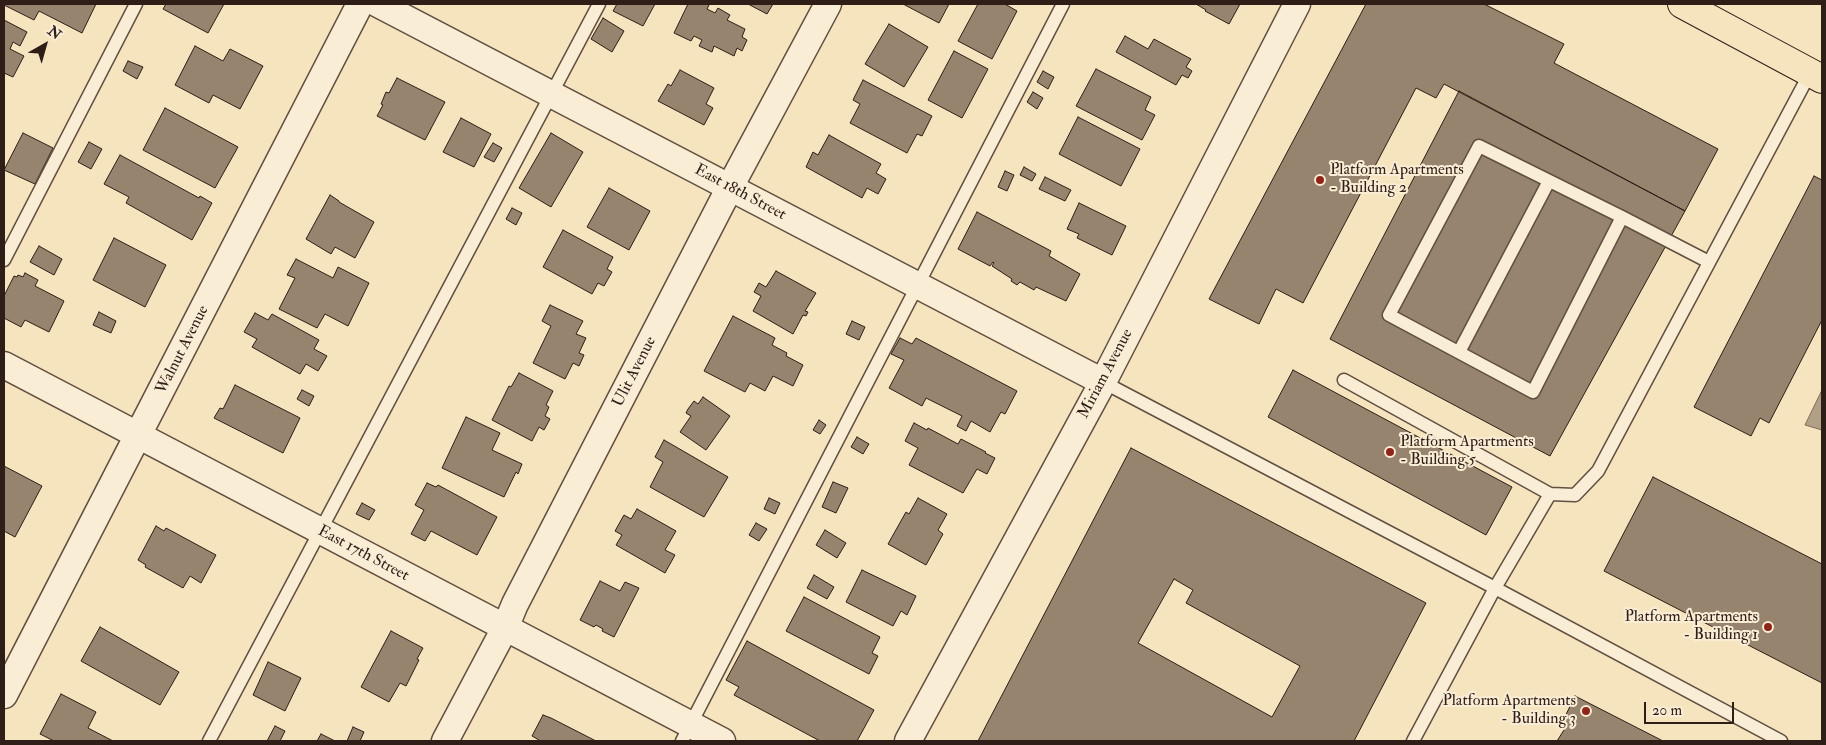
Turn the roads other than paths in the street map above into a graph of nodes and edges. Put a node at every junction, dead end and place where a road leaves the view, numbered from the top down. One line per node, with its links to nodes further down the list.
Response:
1 (136, 4): 14 (lane)
2 (360, 4): 21 (street, Walnut Avenue)
3 (378, 4): 10 (street, East 18th Street)
4 (598, 4): 10 (lane)
5 (828, 4): 12 (street, Ulit Avenue)
6 (1063, 4): 16 (lane)
7 (1297, 4): 20 (street, Miriam Avenue)
8 (1682, 4): 9 (main road)
9 (1816, 76): 15 (lane)
10 (551, 94): 12 (street, East 18th Street); 23 (lane)
11 (1550, 181): 13 (lane); 17 (lane); 17 (lane)
12 (730, 187): 16 (street, East 18th Street); 25 (street, Ulit Avenue)
13 (1622, 217): 15 (lane); 17 (lane)
14 (4, 260)
15 (1709, 262): 22 (lane)
16 (917, 286): 20 (street, East 18th Street); 27 (lane)
17 (1460, 352)
18 (4, 365): 21 (street, East 17th Street)
19 (1344, 380): 22 (lane)
20 (1103, 382): 24 (lane); 31 (street, Miriam Avenue)
21 (138, 436): 23 (street, East 17th Street); 26 (street, Walnut Avenue)
22 (1550, 494): 24 (lane)
23 (320, 531): 25 (street, East 17th Street); 28 (lane)
24 (1495, 588): 32 (lane); 33 (lane)
25 (505, 628): 27 (street, East 17th Street); 29 (street, Ulit Avenue)
26 (4, 695)
27 (686, 733): 30 (street, East 17th Street)
28 (209, 741)
29 (445, 741)
30 (722, 741)
31 (908, 741)
32 (1414, 741)
33 (1781, 741)

